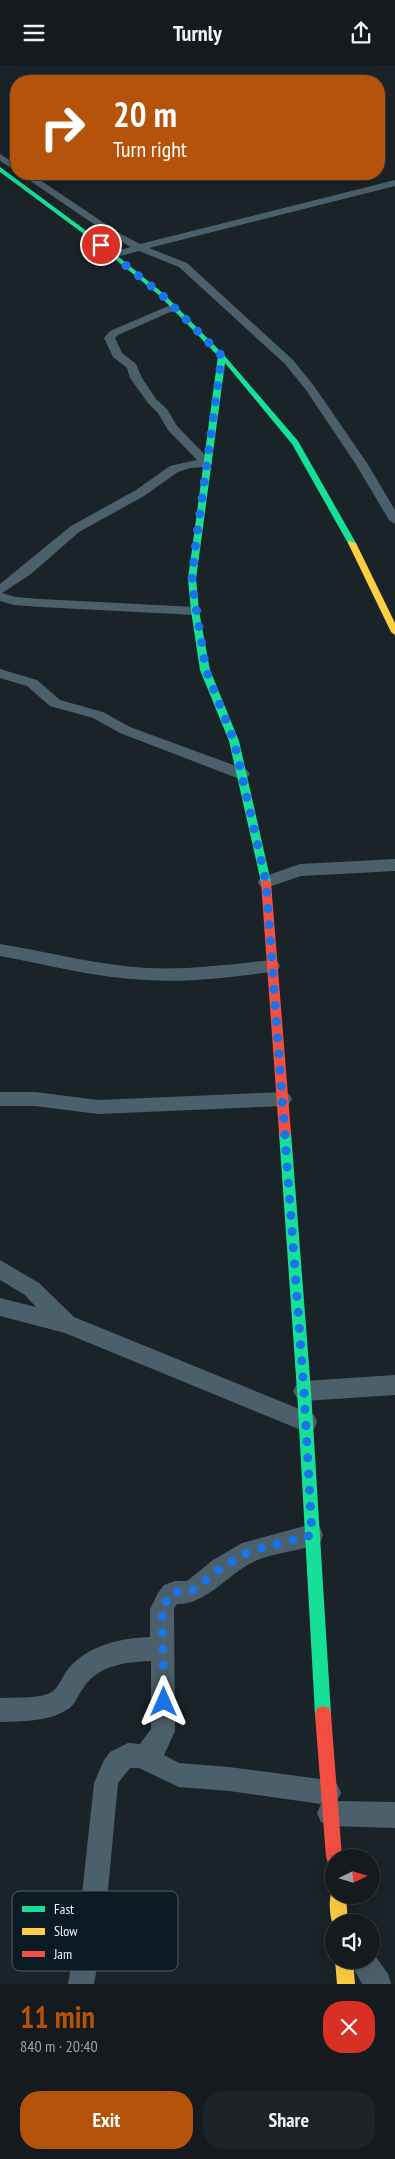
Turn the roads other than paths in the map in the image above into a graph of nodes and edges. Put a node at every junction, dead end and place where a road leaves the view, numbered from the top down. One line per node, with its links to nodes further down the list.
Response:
1 (0, 169): 2 (street)
2 (10, 177)
3 (14, 180): 7 (street)
4 (34, 180): 6 (street)
5 (395, 183): 6 (street)
6 (138, 247): 7 (street); 11 (street)
7 (113, 255): 8 (street)
8 (174, 307): 9 (street); 10 (street)
9 (222, 356): 10 (street); 15 (street)
10 (207, 463): 12 (street); 14 (street)
11 (395, 520)
12 (0, 590)
13 (0, 597): 14 (street)
14 (195, 611): 17 (street)
15 (395, 632)
16 (0, 673): 17 (street)
17 (242, 774): 19 (street)
18 (395, 865): 19 (street)
19 (266, 882): 21 (street)
20 (0, 950): 21 (street)
21 (272, 966): 23 (street)
22 (0, 1099): 23 (street)
23 (283, 1099): 28 (street)
24 (0, 1269): 26 (street)
25 (0, 1307): 26 (street)
26 (67, 1323): 29 (street)
27 (395, 1385): 28 (street)
28 (304, 1391): 29 (street)
29 (306, 1423): 30 (street)
30 (312, 1535): 31 (street); 34 (street)
31 (164, 1649): 32 (street); 33 (street)
32 (0, 1710)
33 (144, 1758): 34 (street); 37 (street)
34 (329, 1803): 35 (street); 36 (street)
35 (395, 1815)
36 (333, 1849)
37 (95, 1891)
38 (345, 1969): 42 (street)
39 (368, 1969): 43 (street)
40 (83, 1971): 41 (street)
41 (81, 1984)
42 (346, 1984)
43 (378, 1984)

